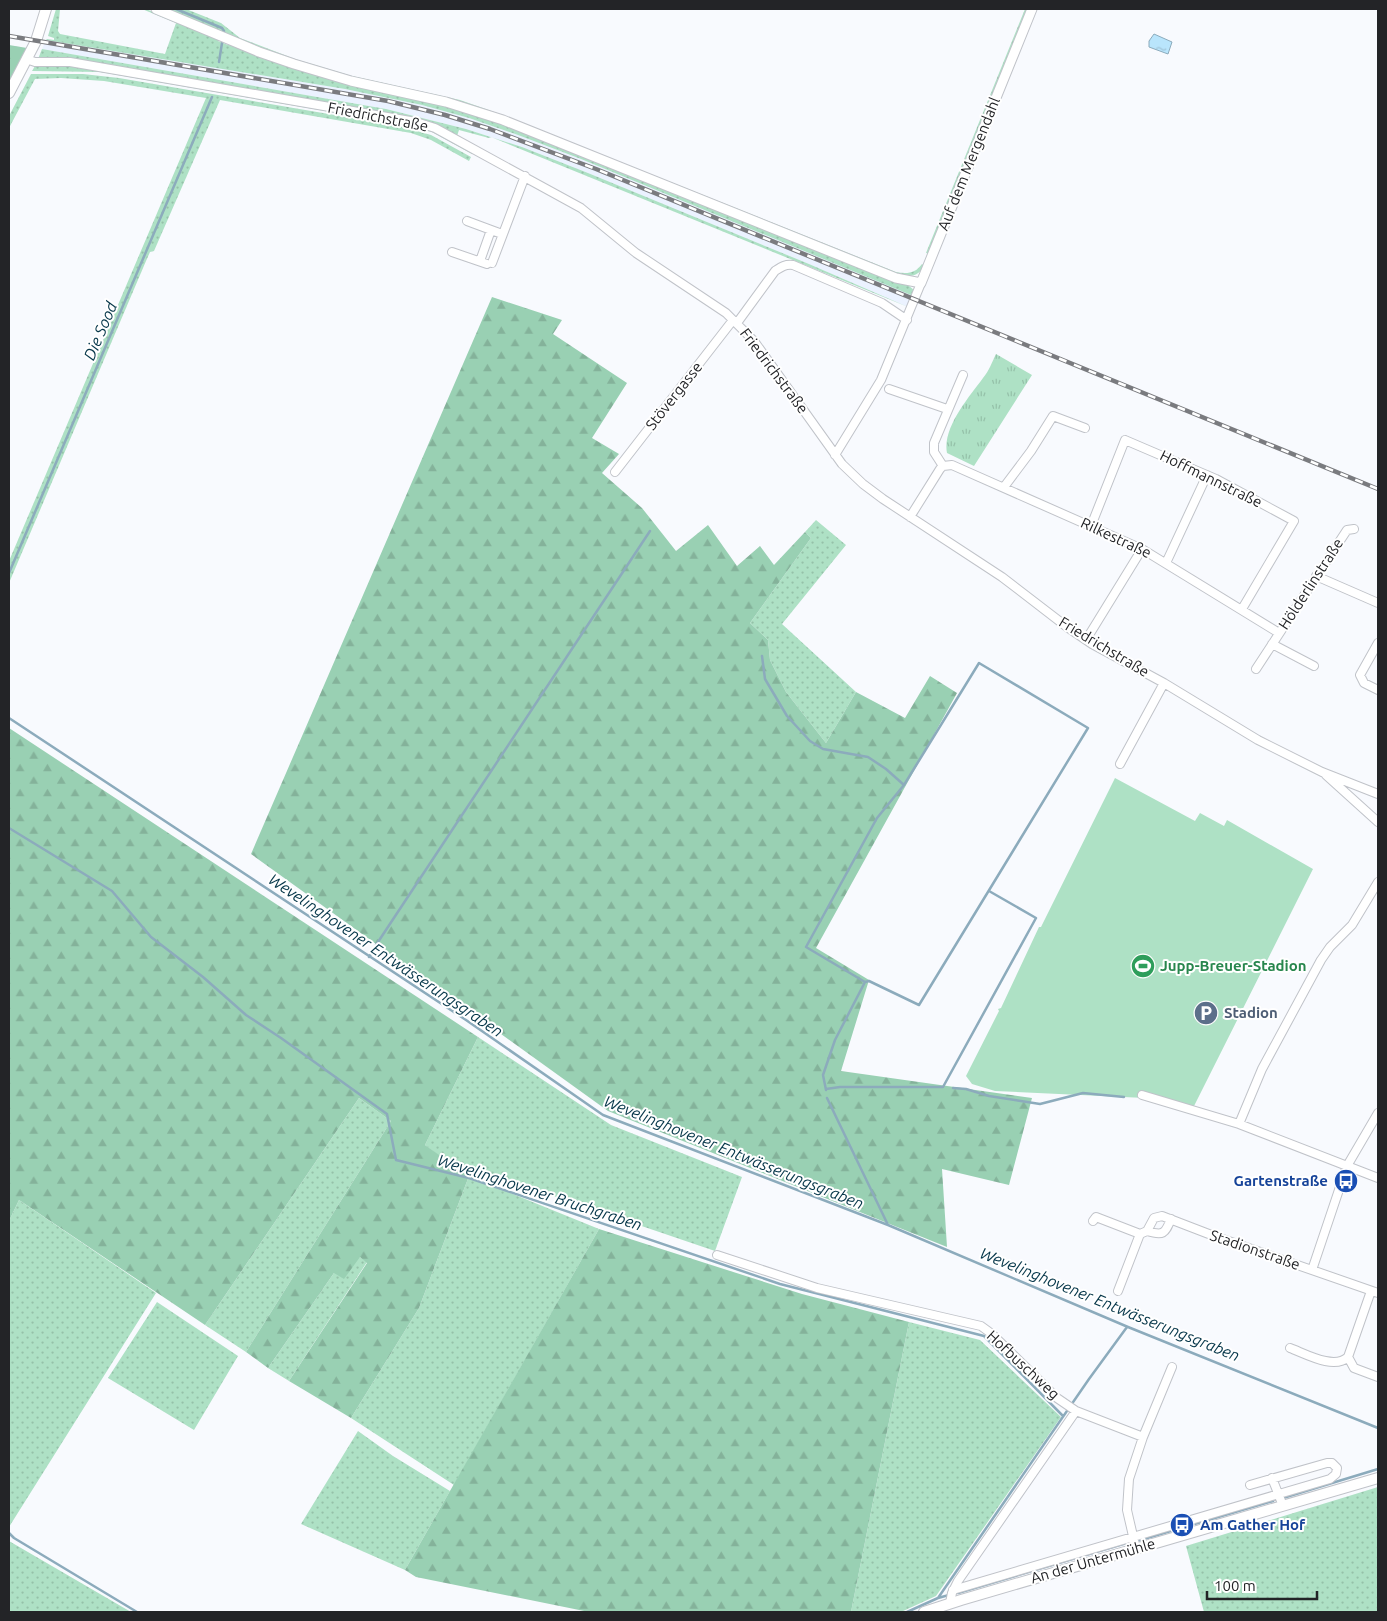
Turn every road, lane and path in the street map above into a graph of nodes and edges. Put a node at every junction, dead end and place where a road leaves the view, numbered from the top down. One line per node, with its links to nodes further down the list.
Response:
1 (46, 9): 4 (main road)
2 (156, 9): 12 (street)
3 (1032, 9): 12 (street, Auf dem Mergendahl)
4 (26, 59): 5 (main road); 6 (street, Friedrichstraße)
5 (9, 93)
6 (525, 176): 9 (street); 14 (street, Friedrichstraße)
7 (468, 221): 8 (street)
8 (491, 230): 9 (street); 11 (street)
9 (502, 234): 11 (street)
10 (452, 252): 11 (street)
11 (486, 263)
12 (921, 283): 13 (street, Auf dem Mergendahl)
13 (907, 320): 14 (street); 19 (street, Auf dem Mergendahl)
14 (735, 321): 19 (street, Friedrichstraße); 21 (street, Stövergasse)
15 (963, 375): 17 (street)
16 (889, 389): 17 (street)
17 (947, 409): 20 (street)
18 (1085, 428): 23 (street)
19 (835, 455): 24 (street, Friedrichstraße)
20 (943, 466): 23 (street, Rilkestraße); 24 (street)
21 (615, 472)
22 (1207, 475): 25 (street, Hoffmannstraße); 28 (street); 31 (street, Hoffmannstraße)
23 (1004, 487): 25 (street, Rilkestraße)
24 (910, 517): 33 (street, Friedrichstraße)
25 (1091, 526): 27 (street, Rilkestraße)
26 (1354, 529): 29 (street, Hölderlinstraße)
27 (1142, 549): 28 (street, Rilkestraße); 33 (street)
28 (1166, 563): 31 (street, Rilkestraße)
29 (1316, 576): 30 (street); 32 (street, Hölderlinstraße)
30 (1378, 603)
31 (1242, 609): 32 (street, Rilkestraße)
32 (1279, 632): 35 (street, Hölderlinstraße)
33 (1086, 640): 38 (street, Friedrichstraße)
34 (1378, 643): 39 (street)
35 (1272, 644): 36 (street, Hölderlinstraße); 37 (street, Hölderlinstraße)
36 (1314, 666)
37 (1256, 669)
38 (1164, 683): 40 (street); 41 (street, Friedrichstraße)
39 (1378, 690)
40 (1120, 764)
41 (1322, 772): 42 (street, Friedrichstraße); 44 (street)
42 (1364, 789): 43 (street, Friedrichstraße); 44 (street)
43 (1378, 794)
44 (1357, 803): 45 (street)
45 (1378, 822)
46 (1378, 882): 49 (street)
47 (1142, 1095): 49 (street)
48 (1378, 1112): 50 (street)
49 (1238, 1124): 50 (street)
50 (1347, 1166): 51 (street); 56 (street)
51 (1378, 1178)
52 (1171, 1219): 54 (street); 54 (street); 56 (street, Stadionstraße)
53 (1093, 1221): 54 (street)
54 (1144, 1232): 57 (street)
55 (717, 1255): 63 (street, Hofbuschweg)
56 (1312, 1270): 58 (street, Stadionstraße)
57 (1118, 1291)
58 (1375, 1292): 60 (street)
59 (1290, 1348): 60 (street)
60 (1348, 1357): 62 (street)
61 (1172, 1367): 64 (street)
62 (1378, 1377)
63 (1076, 1410): 64 (street); 72 (street)
64 (1143, 1437): 70 (street)
65 (1272, 1478): 67 (street); 68 (street); 68 (street)
66 (1378, 1478): 69 (main road, An der Untermühle)
67 (1250, 1485)
68 (1278, 1494): 69 (street); 70 (street)
69 (1283, 1506): 71 (main road, An der Untermühle)
70 (1132, 1536): 71 (street); 72 (street)
71 (1136, 1549): 73 (main road, An der Untermühle)
72 (953, 1590): 73 (street)
73 (950, 1603): 74 (main road, An der Untermühle)
74 (924, 1612)

